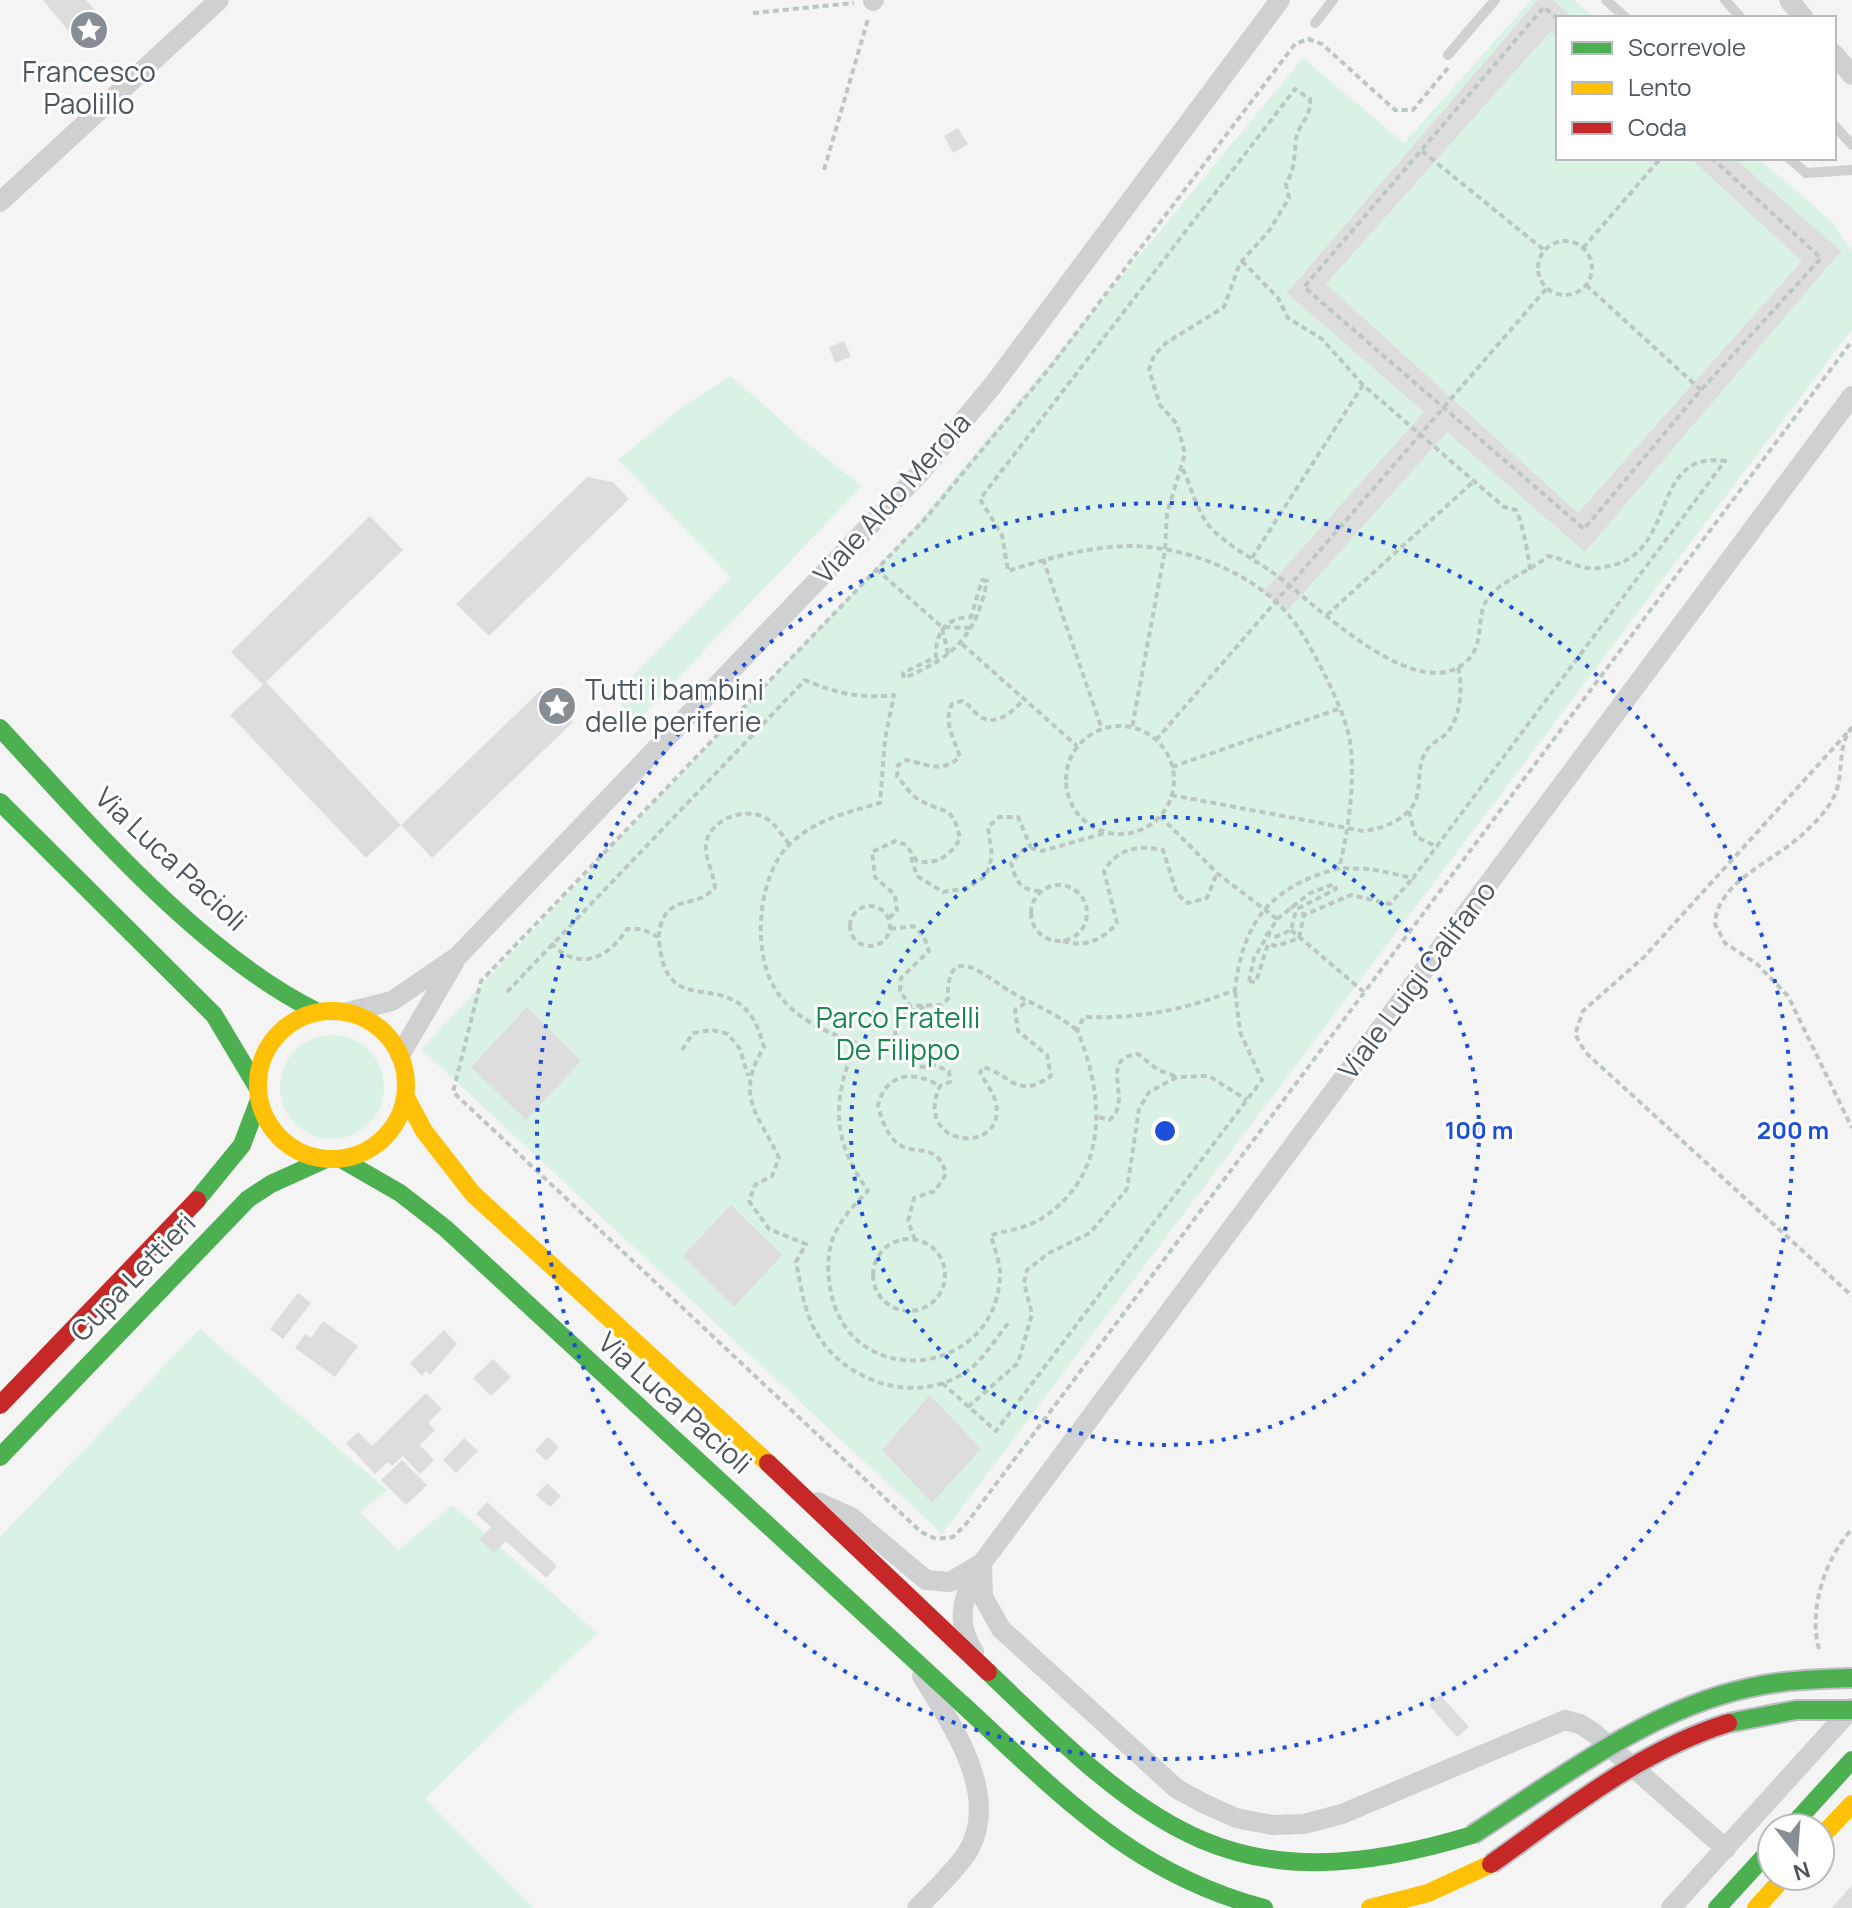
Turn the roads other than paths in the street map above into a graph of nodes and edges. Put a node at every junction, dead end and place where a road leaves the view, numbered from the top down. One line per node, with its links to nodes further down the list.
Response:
1 (219, 0): 19 (street)
2 (1280, 0): 23 (street, Viale Aldo Merola)
3 (1333, 0): 11 (lane)
4 (1495, 0): 13 (lane)
5 (1606, 0): 8 (lane)
6 (1725, 0): 9 (lane)
7 (1789, 0): 10 (street)
8 (1624, 16)
9 (1739, 16)
10 (1802, 16)
11 (1315, 23)
12 (1836, 56): 14 (street)
13 (1451, 58)
14 (1852, 75)
15 (1836, 127): 16 (lane)
16 (1852, 145)
17 (1791, 160): 18 (lane)
18 (1852, 170)
19 (0, 202)
20 (1852, 396): 33 (street, Viale Luigi Califano)
21 (0, 728): 24 (main road, Via Luca Pacioli)
22 (0, 802): 27 (main road)
23 (458, 956): 25 (street, Viale Aldo Merola); 26 (street, Viale Aldo Merola)
24 (318, 1012): 25 (main road); 27 (main road)
25 (348, 1012): 26 (main road)
26 (400, 1055): 28 (main road)
27 (258, 1094): 29 (main road); 30 (main road, Cupa Lettieri)
28 (406, 1097): 29 (main road); 32 (main road, Via Luca Pacioli)
29 (333, 1159): 31 (main road, Cupa Lettieri); 34 (main road, Via Luca Pacioli)
30 (0, 1405)
31 (0, 1457)
32 (806, 1497): 33 (street, Viale Luigi Califano); 35 (main road, Via Luca Pacioli)
33 (982, 1563): 35 (street, Viale Luigi Califano); 42 (street)
34 (908, 1652): 45 (street); 46 (main road, Via Luca Pacioli)
35 (988, 1672): 36 (main road, Via Luca Pacioli, bridge)
36 (1852, 1678)
37 (1852, 1709): 42 (street); 47 (main road, bridge)
38 (1852, 1760): 40 (main road)
39 (1852, 1804): 41 (main road)
40 (1805, 1812)
41 (1836, 1821)
42 (1726, 1849): 48 (street)
43 (1756, 1865): 49 (main road)
44 (1770, 1892): 50 (main road)
45 (917, 1908)
46 (1264, 1908)
47 (1370, 1908)
48 (1671, 1908)
49 (1717, 1908)
50 (1756, 1908)

